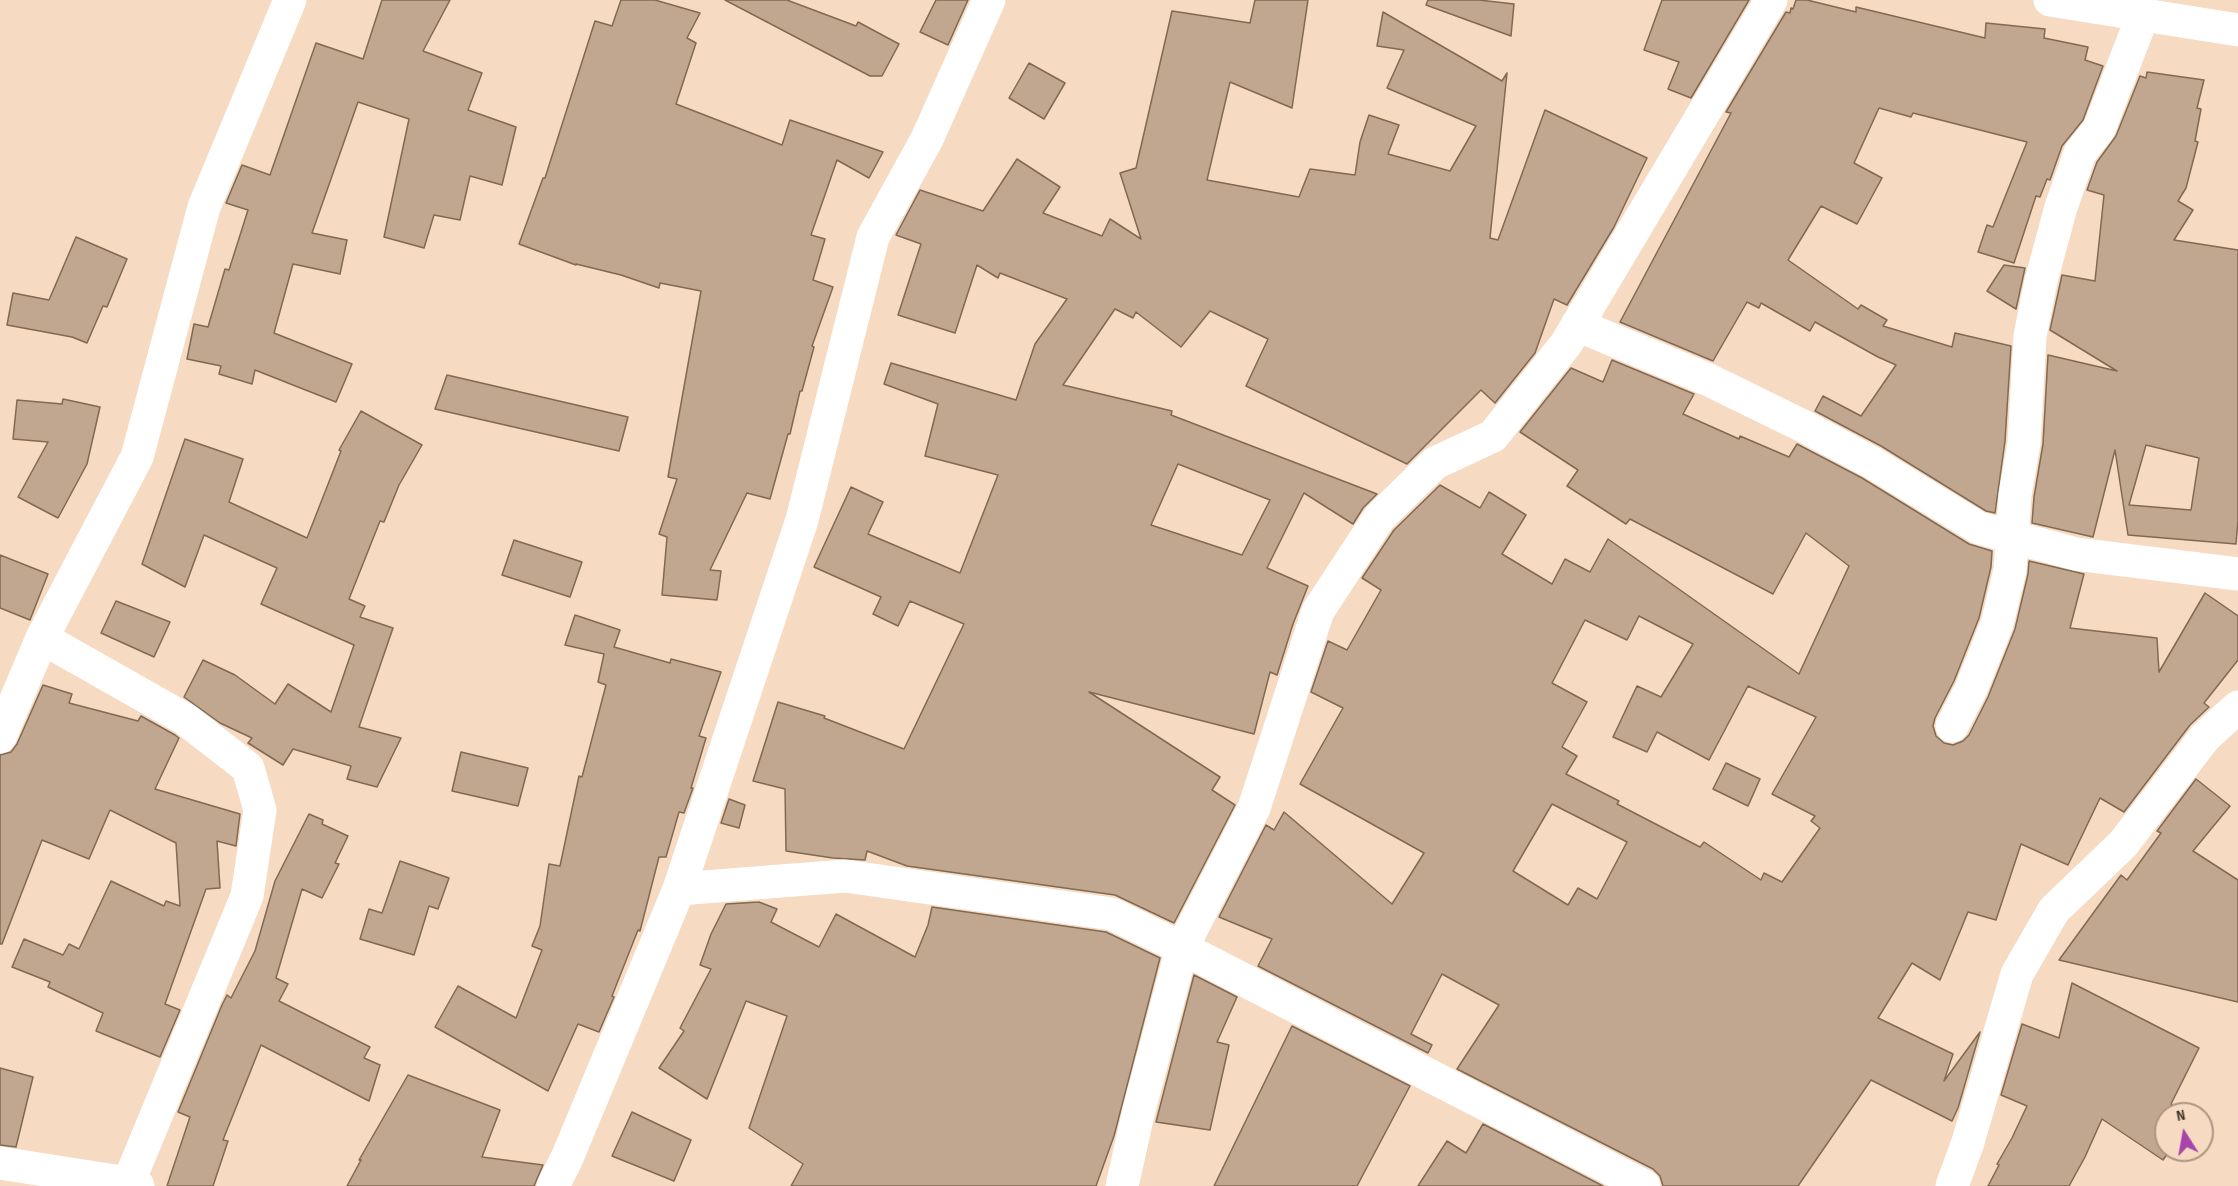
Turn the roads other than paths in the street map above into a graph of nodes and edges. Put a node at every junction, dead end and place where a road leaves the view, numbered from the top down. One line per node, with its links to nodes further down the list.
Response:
1 (290, 0): 10 (street)
2 (989, 0): 14 (street)
3 (1771, 0): 7 (street)
4 (2050, 0): 5 (street)
5 (2143, 15): 6 (street); 8 (street)
6 (2238, 30)
7 (1577, 325): 8 (street); 15 (street)
8 (2013, 536): 9 (street); 12 (street)
9 (2238, 574)
10 (42, 638): 13 (street); 17 (street)
11 (2238, 707): 21 (street)
12 (1952, 726)
13 (0, 737)
14 (679, 889): 15 (street); 18 (street)
15 (1182, 948): 19 (street); 20 (street)
16 (0, 1163): 17 (street)
17 (131, 1185)
18 (553, 1186)
19 (1122, 1186)
20 (1644, 1186)
21 (1952, 1186)

